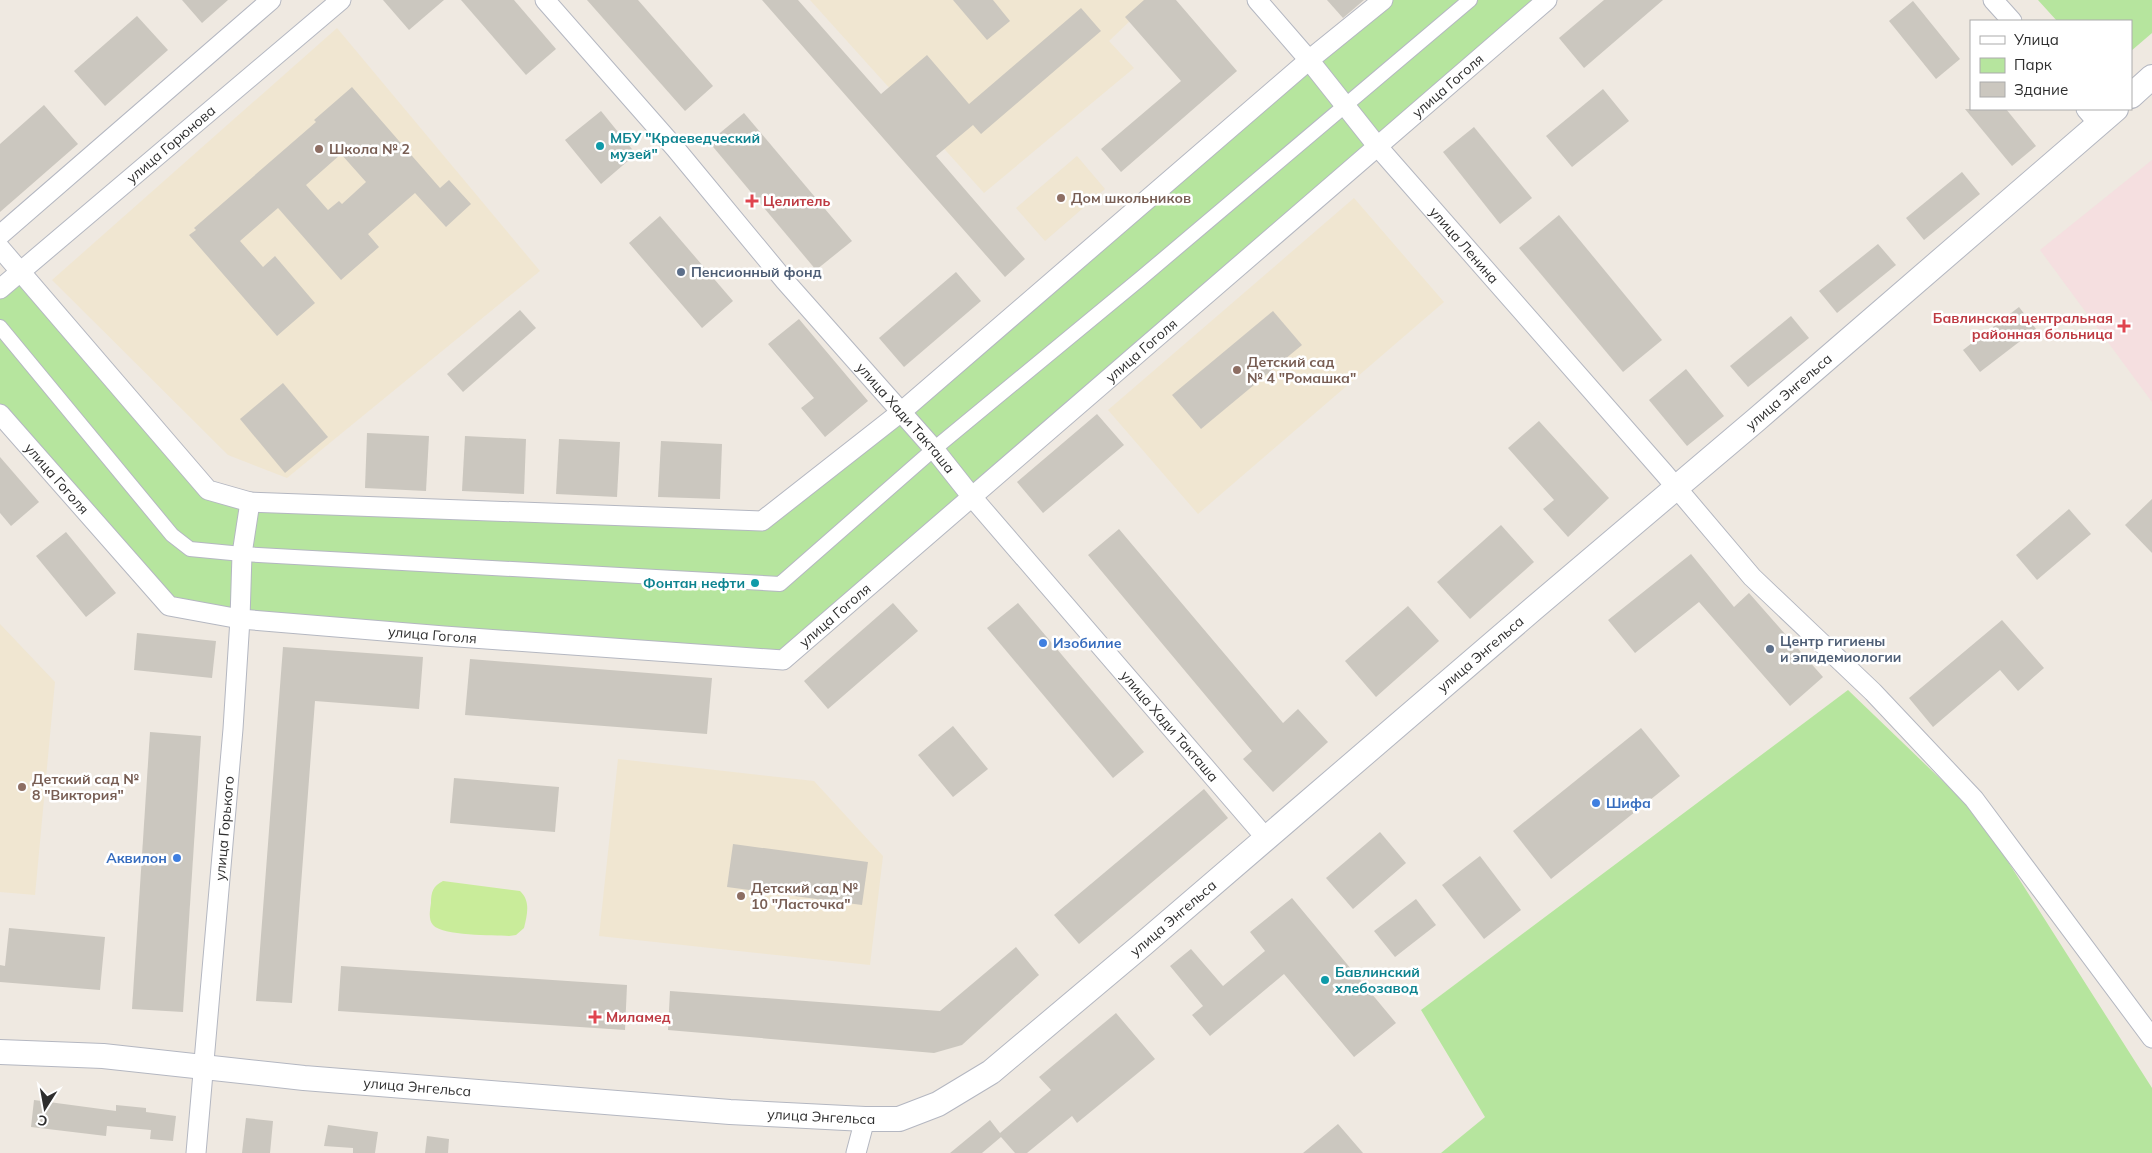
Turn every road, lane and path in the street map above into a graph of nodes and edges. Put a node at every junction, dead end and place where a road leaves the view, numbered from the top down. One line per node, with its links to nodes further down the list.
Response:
1 (271, 0): 16 (street)
2 (341, 0): 18 (street, улица Горюнова)
3 (545, 0): 21 (street, улица Хади Такташа)
4 (1257, 0): 10 (street, улица Ленина)
5 (1382, 0): 10 (street)
6 (1470, 0): 13 (street)
7 (1547, 0): 15 (street, улица Гоголя)
8 (1993, 0): 9 (street)
9 (2011, 20)
10 (1309, 60): 13 (street, улица Ленина); 21 (street)
11 (2152, 77): 12 (street)
12 (2132, 95)
13 (1346, 106): 15 (street, улица Ленина); 23 (street)
14 (2101, 114): 24 (street, улица Энгельса)
15 (1378, 147): 24 (street, улица Ленина); 25 (street, улица Гоголя)
16 (0, 235)
17 (0, 248): 18 (street)
18 (20, 272): 19 (street, улица Горюнова); 26 (street)
19 (0, 288)
20 (0, 327): 27 (street)
21 (901, 412): 23 (street, улица Хади Такташа); 26 (street)
22 (0, 414): 28 (street, улица Гоголя)
23 (934, 448): 25 (street, улица Хади Такташа); 27 (street)
24 (1676, 488): 29 (street, улица Энгельса); 30 (street, улица Ленина)
25 (972, 497): 28 (street, улица Гоголя); 29 (street, улица Хади Такташа)
26 (250, 502): 27 (street, улица Горького)
27 (242, 554): 28 (street, улица Горького)
28 (240, 619): 32 (street, улица Горького)
29 (1266, 838): 33 (street, улица Энгельса)
30 (2152, 1038)
31 (0, 1052): 32 (street, улица Энгельса)
32 (205, 1069): 33 (street, улица Энгельса); 34 (street, улица Горького)
33 (865, 1119): 35 (street)
34 (196, 1153)
35 (856, 1153)

